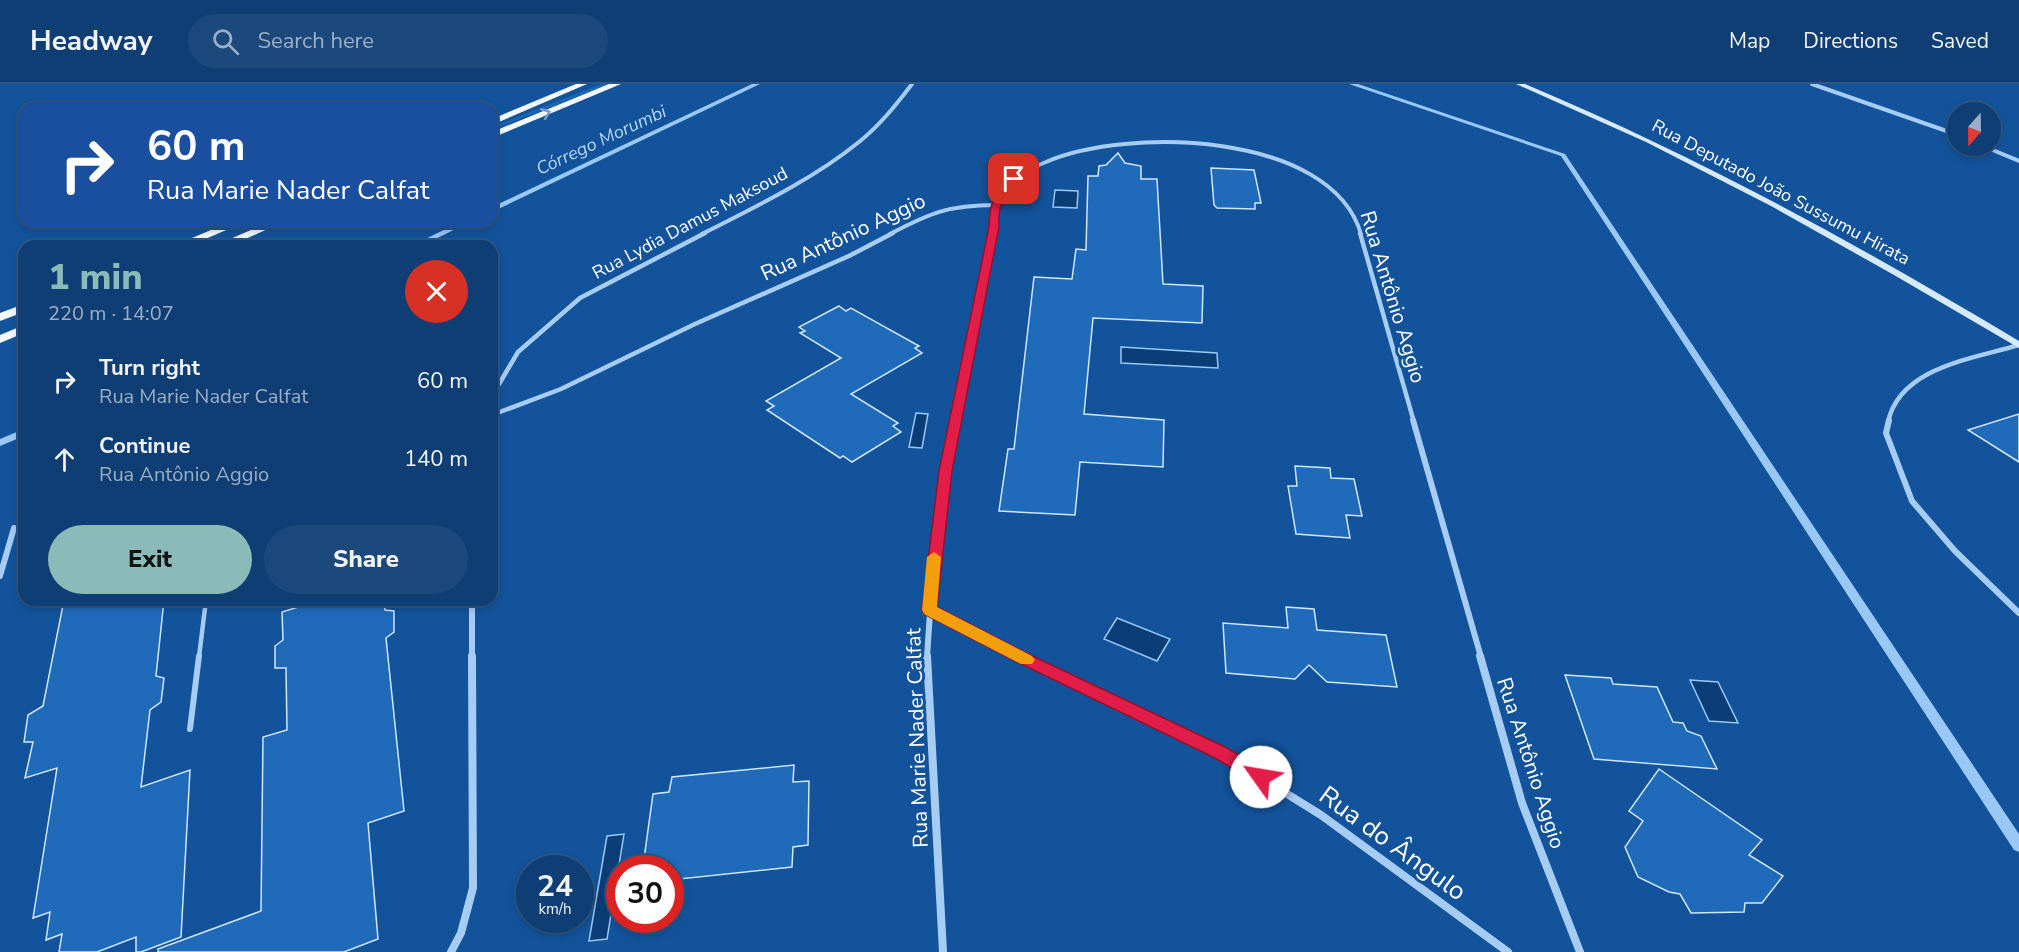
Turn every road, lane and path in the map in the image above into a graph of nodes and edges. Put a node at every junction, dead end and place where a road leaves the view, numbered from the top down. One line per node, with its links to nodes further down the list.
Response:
1 (583, 84): 6 (main road)
2 (617, 84): 8 (main road, one-way to 2)
3 (912, 84): 21 (street, Rua Lydia Damus Maksoud)
4 (1519, 84): 20 (main road, Rua Deputado João Sussumu Hirata)
5 (1812, 84): 7 (street)
6 (498, 119)
7 (1947, 131)
8 (498, 133)
9 (2001, 154): 10 (street)
10 (2019, 161)
11 (995, 206): 22 (street, Rua Antônio Aggio); 27 (street, Rua Marie Nader Calfat); 33 (street, Rua Antônio Aggio)
12 (225, 228): 14 (main road)
13 (264, 228): 15 (main road)
14 (195, 240)
15 (234, 240)
16 (18, 310): 17 (main road)
17 (0, 317)
18 (18, 332): 19 (main road)
19 (0, 339)
20 (2019, 345): 28 (street)
21 (498, 386)
22 (498, 413)
23 (14, 528): 24 (street)
24 (0, 576)
25 (205, 606): 29 (lane)
26 (472, 606): 30 (street)
27 (929, 610): 31 (street, Rua Marie Nader Calfat); 32 (street, Rua do Ângulo)
28 (2019, 613)
29 (190, 729)
30 (451, 952)
31 (943, 952)
32 (1508, 952)
33 (1580, 952)

